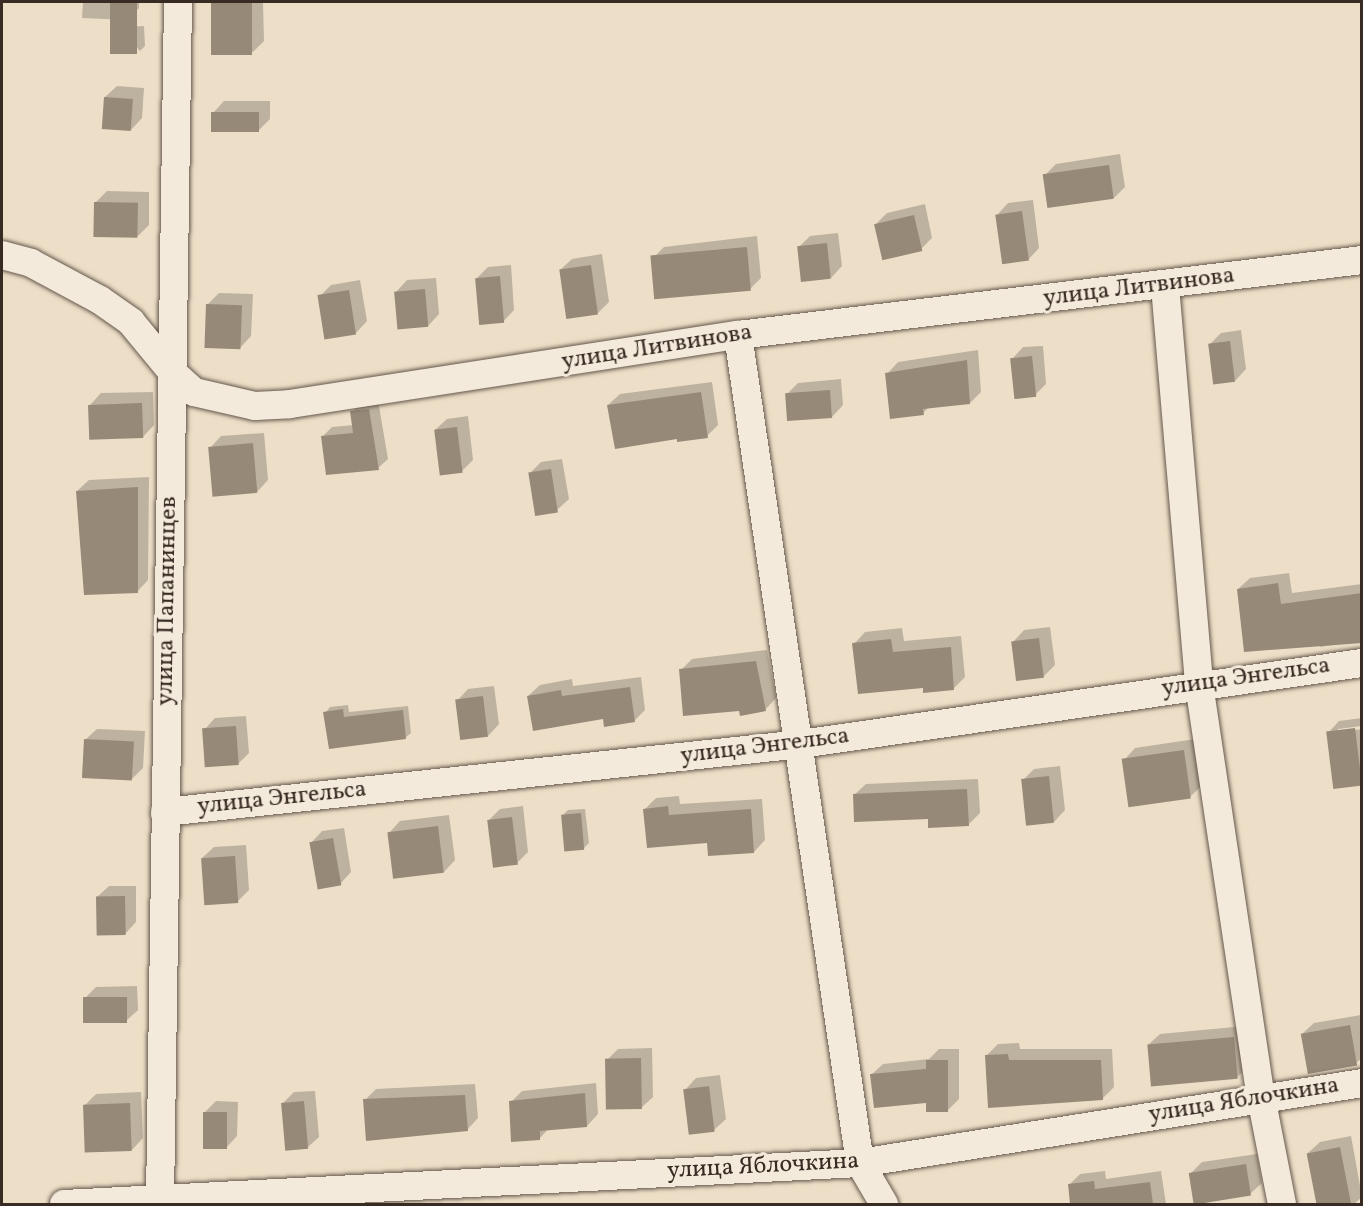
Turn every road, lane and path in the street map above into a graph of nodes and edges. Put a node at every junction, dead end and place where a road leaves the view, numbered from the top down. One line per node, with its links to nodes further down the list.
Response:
1 (178, 2): 6 (street, улица Папанинцев)
2 (2, 255): 6 (street, улица Литвинова)
3 (1362, 260): 4 (street, улица Литвинова)
4 (1165, 286): 5 (street, улица Литвинова); 8 (street)
5 (738, 335): 6 (street, улица Литвинова); 9 (street)
6 (172, 372): 10 (street, улица Папанинцев)
7 (1362, 663): 8 (street, улица Энгельса)
8 (1199, 684): 9 (street, улица Энгельса); 12 (street)
9 (801, 744): 10 (street, улица Энгельса); 13 (street)
10 (165, 812): 14 (street, улица Папанинцев)
11 (1362, 1083): 12 (street, улица Яблочкина)
12 (1262, 1097): 13 (street, улица Яблочкина); 17 (street)
13 (860, 1163): 14 (street, улица Яблочкина); 16 (street)
14 (160, 1200): 15 (street, улица Яблочкина)
15 (64, 1204)
16 (884, 1204)
17 (1282, 1204)

